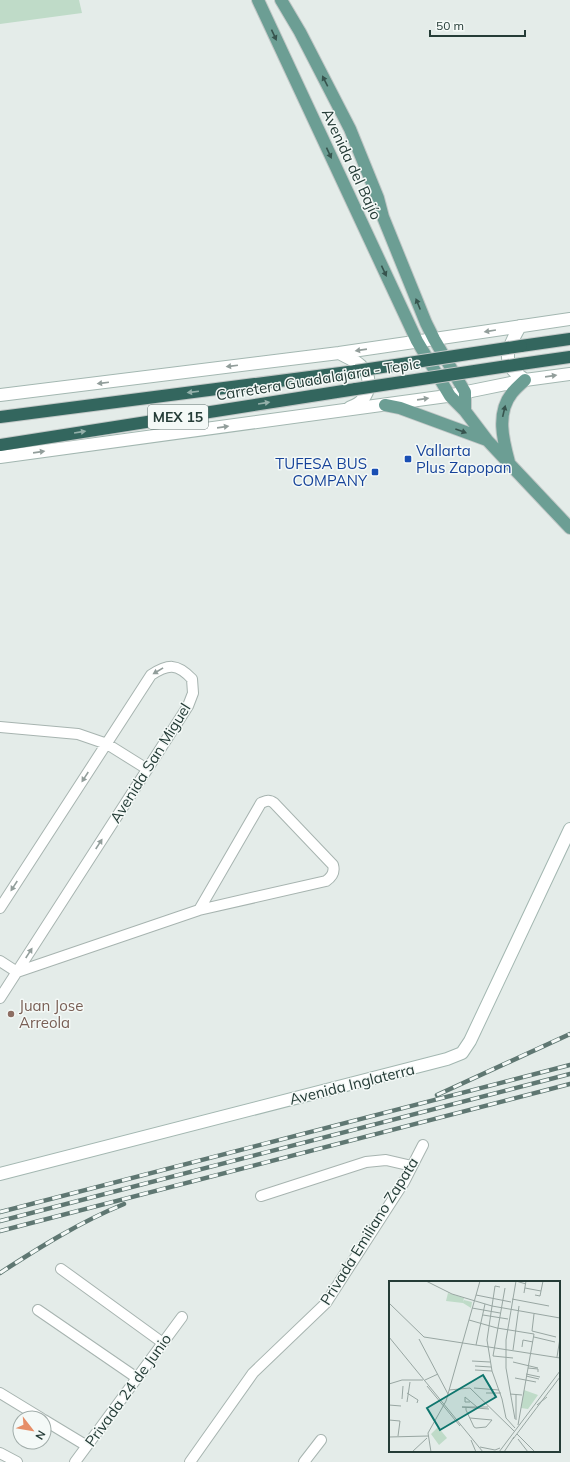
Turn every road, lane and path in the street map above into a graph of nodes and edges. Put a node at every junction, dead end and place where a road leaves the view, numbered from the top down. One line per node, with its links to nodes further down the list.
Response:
1 (258, 0): 7 (main road, Avenida del Bajío, one-way to 7)
2 (281, 0): 5 (main road, Avenida del Bajío, one-way to 2)
3 (570, 319): 4 (main road)
4 (520, 326): 5 (main road, one-way to 5); 11 (main road)
5 (434, 339): 7 (main road); 12 (main road, Avenida del Bajío)
6 (570, 339): 18 (highway, Carretera Guadalajara - Tepic / MEX 15, one-way to 18, bridge)
7 (417, 341): 8 (main road, one-way to 8); 14 (main road, Avenida del Bajío)
8 (339, 353): 13 (main road, one-way to 13); 16 (main road)
9 (570, 357): 20 (highway, Carretera Guadalajara - Tepic / MEX 15, one-way to 9, bridge)
10 (570, 374): 11 (main road, one-way to 10)
11 (526, 380): 12 (main road); 22 (main road, one-way to 11)
12 (465, 392): 14 (main road); 17 (main road)
13 (0, 396)
14 (450, 396): 15 (main road, one-way to 14); 17 (main road, Avenida del Bajío)
15 (385, 405): 16 (main road); 19 (main road, one-way to 19)
16 (344, 411): 21 (main road, one-way to 16)
17 (466, 411): 19 (main road, Avenida del Bajío)
18 (0, 416)
19 (487, 440): 22 (main road, Avenida del Bajío)
20 (0, 445)
21 (0, 457)
22 (509, 463): 23 (main road, Avenida del Bajío)
23 (570, 528)
24 (0, 727): 25 (street)
25 (107, 744): 26 (street); 26 (street, Avenida San Miguel, one-way to 25); 28 (street, Avenida San Miguel, one-way to 28)
26 (147, 769): 31 (street, Avenida San Miguel, one-way to 26)
27 (570, 829): 35 (main road, Avenida Inglaterra)
28 (0, 908)
29 (199, 910): 29 (street); 31 (street)
30 (0, 961): 31 (street)
31 (17, 972): 32 (street, Avenida San Miguel)
32 (0, 998)
33 (423, 1146): 34 (street, Privada Emiliano Zapata)
34 (412, 1166): 36 (street); 50 (street, Privada Emiliano Zapata)
35 (0, 1174)
36 (261, 1196)
37 (61, 1269): 40 (street)
38 (38, 1310): 41 (street)
39 (182, 1318): 40 (street, Privada 24 de Junio)
40 (163, 1343): 41 (street, Privada 24 de Junio)
41 (137, 1378): 46 (street, Privada 24 de Junio)
42 (0, 1393): 43 (street)
43 (28, 1410)
44 (52, 1425): 46 (street)
45 (321, 1440): 51 (street)
46 (87, 1446): 49 (street, Privada 24 de Junio)
47 (0, 1453): 48 (street)
48 (17, 1462)
49 (75, 1462)
50 (190, 1462)
51 (304, 1462)

